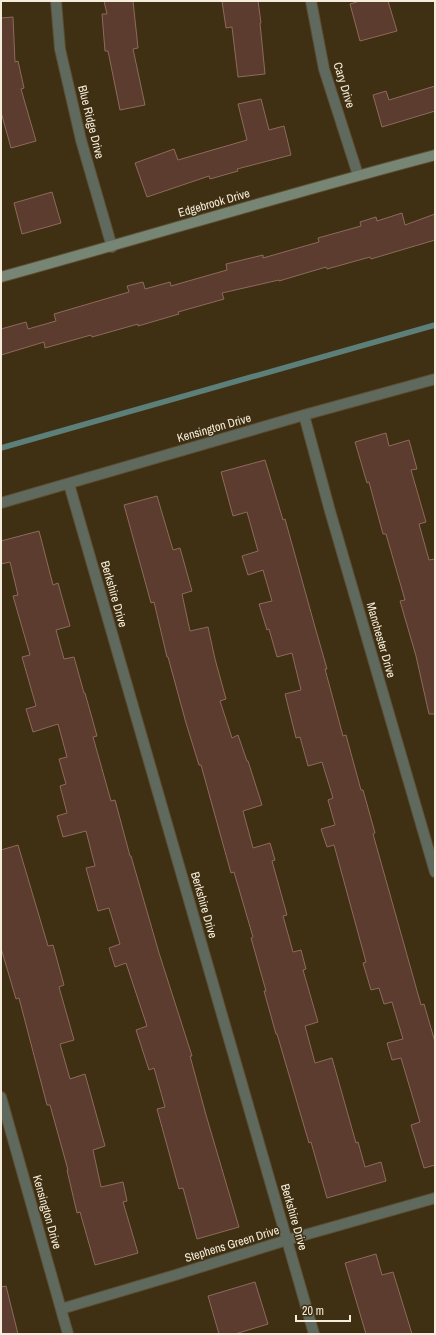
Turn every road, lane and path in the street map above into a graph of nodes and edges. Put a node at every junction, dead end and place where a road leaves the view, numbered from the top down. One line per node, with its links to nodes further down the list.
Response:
1 (56, 1): 5 (street, Blue Ridge Drive)
2 (312, 1): 4 (street, Cary Drive)
3 (435, 155): 4 (street, Edgebrook Drive)
4 (358, 175): 5 (street, Edgebrook Drive)
5 (112, 247): 6 (street, Edgebrook Drive)
6 (1, 277)
7 (435, 379): 8 (street, Kensington Drive)
8 (304, 415): 9 (street, Kensington Drive); 11 (street, Manchester Drive)
9 (69, 484): 10 (street, Kensington Drive); 14 (street, Berkshire Drive)
10 (1, 503)
11 (435, 872)
12 (1, 1097): 15 (street, Kensington Drive)
13 (435, 1198): 14 (street, Stephens Green Drive)
14 (287, 1240): 15 (street, Stephens Green Drive); 17 (street, Berkshire Drive)
15 (61, 1309): 16 (street, Kensington Drive)
16 (68, 1334)
17 (314, 1334)

